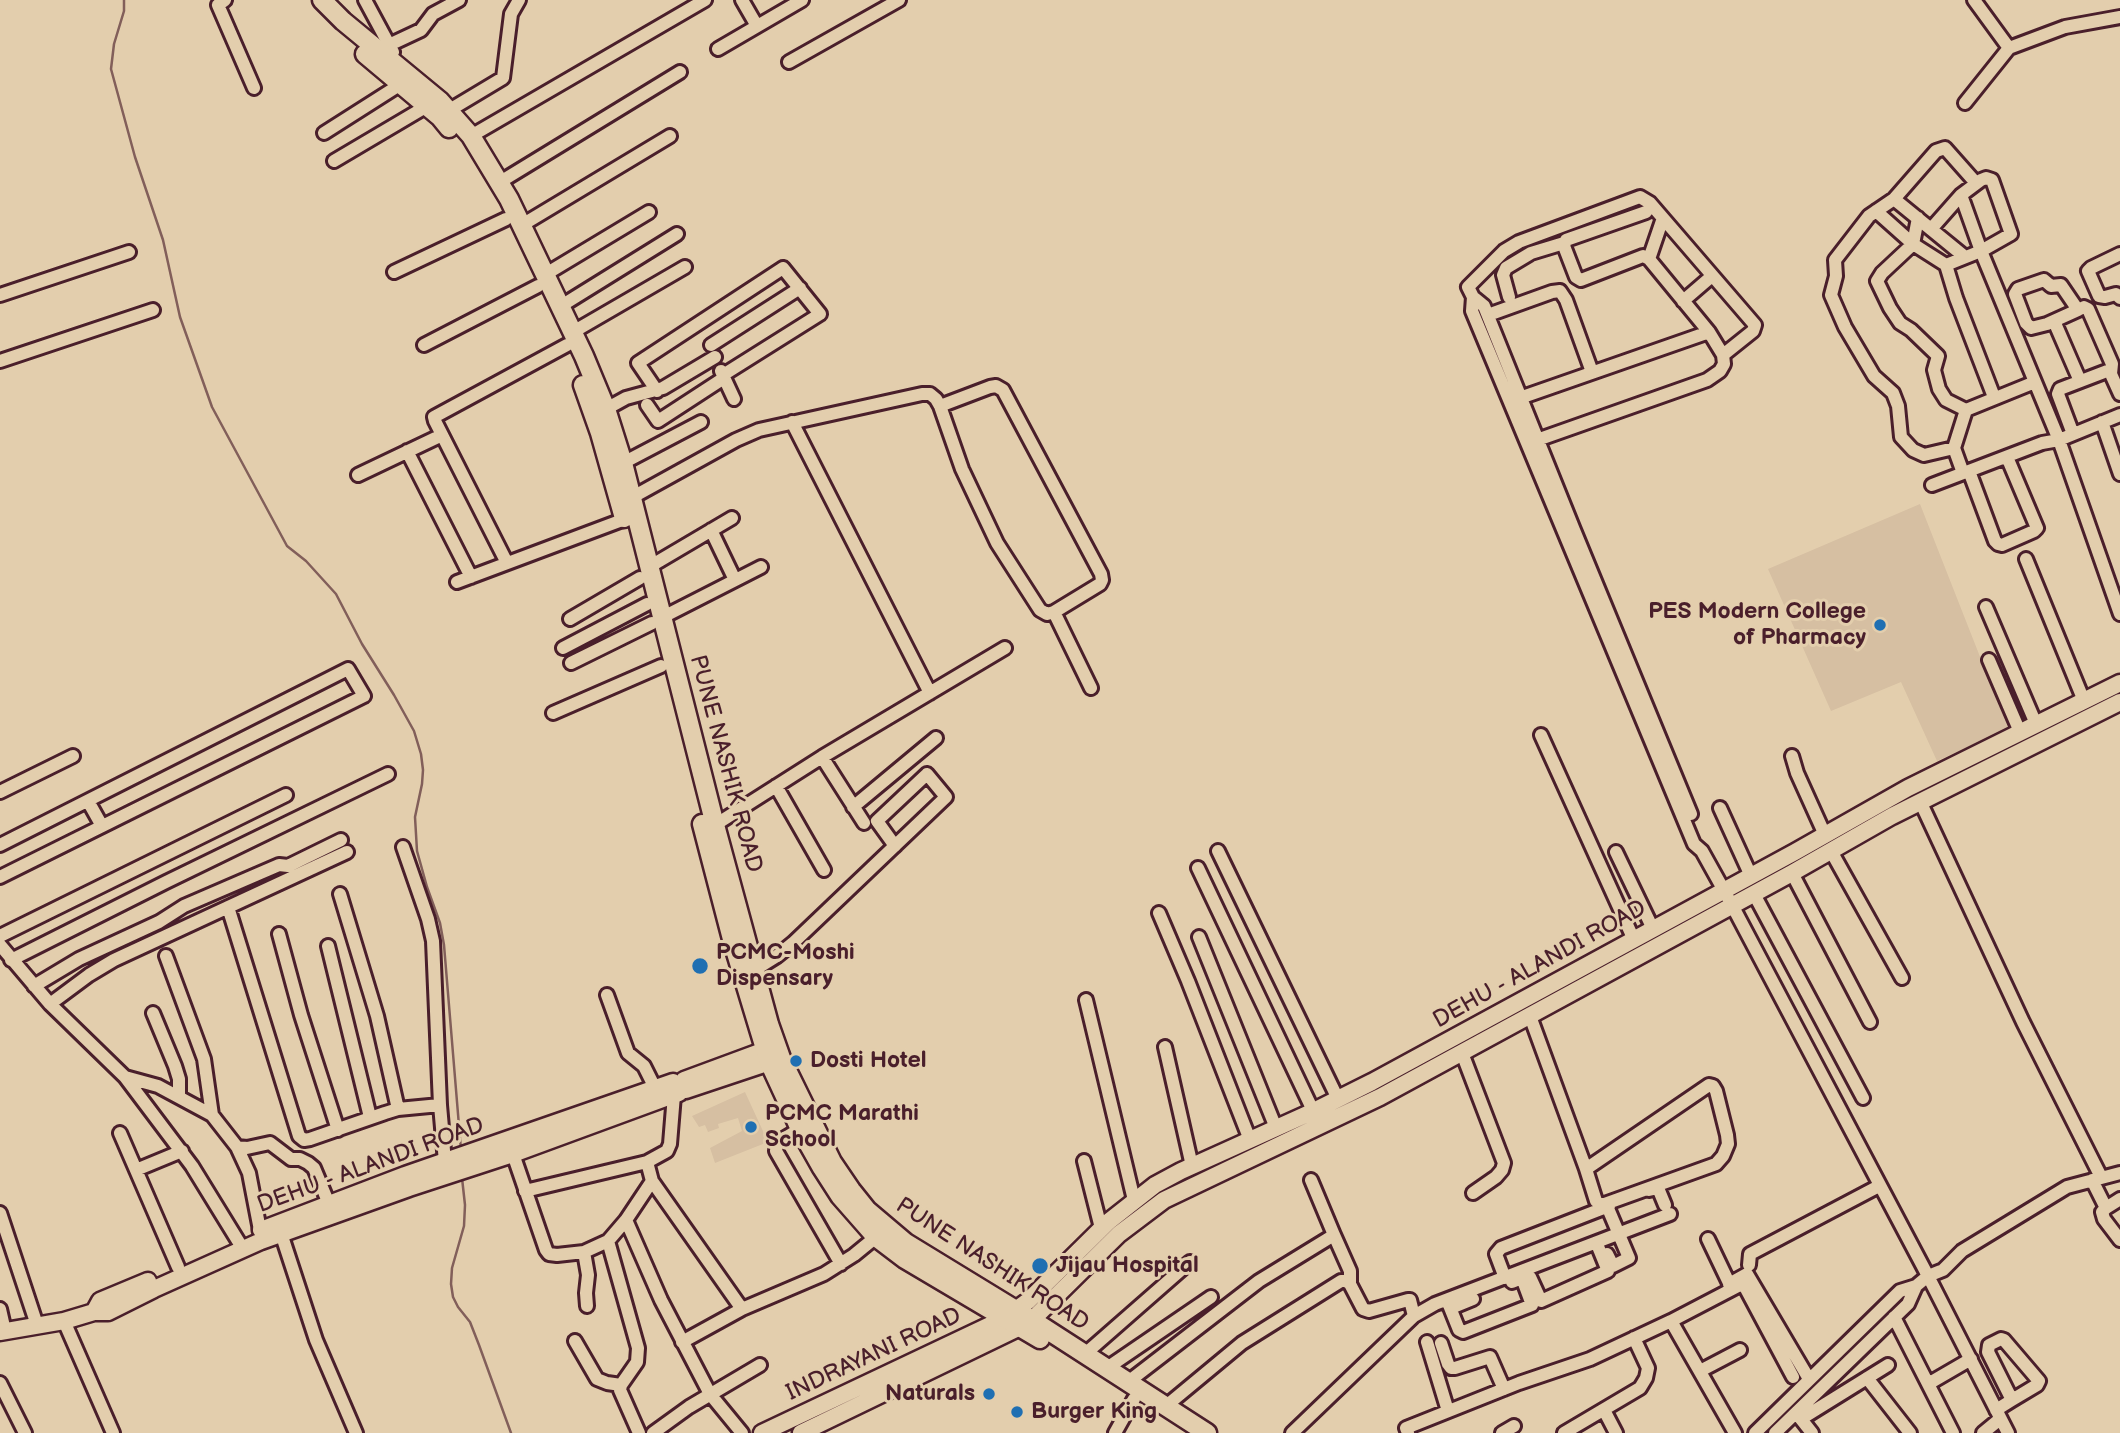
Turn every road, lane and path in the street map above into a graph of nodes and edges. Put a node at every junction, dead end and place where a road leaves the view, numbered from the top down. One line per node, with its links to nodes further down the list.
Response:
1 (225, 0): 21 (street)
2 (306, 0): 20 (highway, PUNE NASHIK ROAD)
3 (322, 0): 18 (highway, PUNE NASHIK ROAD)
4 (365, 0): 14 (street)
5 (459, 0): 14 (street)
6 (519, 0): 23 (street)
7 (705, 0): 25 (street)
8 (742, 0): 13 (street)
9 (802, 0): 13 (street)
10 (900, 0): 17 (street)
11 (1974, 0): 15 (street)
12 (2120, 17): 15 (street)
13 (757, 26): 16 (street)
14 (389, 45): 18 (street)
15 (2009, 48): 22 (street)
16 (718, 49)
17 (789, 62)
18 (399, 65): 23 (highway, PUNE NASHIK ROAD)
19 (680, 72): 28 (street)
20 (401, 84): 23 (highway, PUNE NASHIK ROAD); 24 (street)
21 (254, 88)
22 (1965, 103)
23 (439, 110): 25 (highway, PUNE NASHIK ROAD); 27 (street); 37 (highway, PUNE NASHIK ROAD)
24 (324, 134)
25 (471, 136): 28 (highway, PUNE NASHIK ROAD)
26 (670, 136): 37 (street)
27 (334, 161)
28 (500, 181): 37 (highway, PUNE NASHIK ROAD)
29 (1976, 183): 30 (street); 31 (street); 42 (street)
30 (1961, 195): 38 (street); 42 (street)
31 (1894, 199): 32 (street); 36 (street)
32 (1876, 211): 41 (street); 92 (street)
33 (649, 212): 51 (street)
34 (1646, 212): 40 (street)
35 (1663, 218): 46 (street); 50 (street); 54 (street)
36 (1917, 218): 38 (street); 41 (street)
37 (514, 222): 49 (street); 51 (highway, PUNE NASHIK ROAD)
38 (1931, 229): 45 (street)
39 (677, 234): 58 (street)
40 (1564, 243): 46 (street); 55 (street)
41 (1913, 244): 47 (street); 83 (street)
42 (1981, 251): 45 (street); 74 (street)
43 (129, 252): 53 (street)
44 (2120, 254): 56 (street)
45 (1965, 257): 47 (street)
46 (1649, 259): 57 (street)
47 (1946, 265): 78 (street)
48 (685, 267): 65 (street)
49 (394, 272)
50 (1712, 276): 57 (street); 68 (street)
51 (542, 280): 58 (highway, PUNE NASHIK ROAD); 65 (highway, PUNE NASHIK ROAD); 66 (street)
52 (800, 288): 63 (street); 67 (street); 72 (street)
53 (0, 295)
54 (1473, 297): 61 (street); 77 (street)
55 (1509, 297)
56 (2120, 298)
57 (1683, 301): 64 (street)
58 (561, 306): 65 (highway, PUNE NASHIK ROAD)
59 (153, 310): 69 (street)
60 (2078, 310): 62 (street); 62 (street); 71 (street)
61 (1488, 315): 70 (street); 77 (street)
62 (2054, 321): 73 (street)
63 (701, 322): 67 (street); 75 (street)
64 (1709, 332): 68 (street); 70 (street)
65 (570, 338): 82 (highway, PUNE NASHIK ROAD); 89 (street); 102 (highway, PUNE NASHIK ROAD)
66 (424, 345)
67 (713, 351): 72 (street); 75 (street)
68 (1723, 355): 90 (street)
69 (0, 361)
70 (1592, 372): 77 (street)
71 (2111, 374): 73 (street); 76 (street)
72 (723, 377): 79 (street); 80 (street)
73 (2080, 381): 88 (street)
74 (2035, 382): 78 (street); 91 (street)
75 (657, 391): 82 (street)
76 (2120, 394)
77 (1521, 397): 90 (street); 138 (street)
78 (1994, 397): 83 (street)
79 (734, 398)
80 (647, 405)
81 (940, 406): 86 (street); 113 (street); 113 (street)
82 (606, 409): 95 (highway, PUNE NASHIK ROAD)
83 (1966, 410): 92 (street)
84 (2120, 415): 87 (street)
85 (701, 422): 95 (street)
86 (792, 422): 100 (street); 124 (street)
87 (2102, 422): 88 (street); 97 (street)
88 (2073, 434): 91 (street)
89 (442, 435): 93 (street); 105 (street)
90 (1542, 439): 138 (street)
91 (2059, 440): 94 (street); 114 (street)
92 (1954, 447): 96 (street)
93 (407, 451): 98 (street); 108 (street)
94 (2007, 457): 96 (street); 96 (street)
95 (623, 463): 100 (highway, PUNE NASHIK ROAD)
96 (1966, 472): 99 (street)
97 (2120, 474)
98 (358, 475)
99 (1932, 485)
100 (631, 498): 107 (highway, PUNE NASHIK ROAD)
101 (732, 518): 103 (street)
102 (625, 519): 105 (street); 107 (highway, PUNE NASHIK ROAD)
103 (711, 530): 107 (street); 109 (street)
104 (2026, 559): 125 (street)
105 (507, 563): 108 (street)
106 (761, 567): 109 (street)
107 (645, 572): 111 (highway, PUNE NASHIK ROAD); 115 (street); 116 (highway, PUNE NASHIK ROAD)
108 (471, 577): 110 (street)
109 (735, 580): 116 (street)
110 (457, 582)
111 (647, 604): 116 (highway, PUNE NASHIK ROAD); 117 (street)
112 (1986, 607): 128 (street)
113 (1054, 612): 123 (street)
114 (2120, 614)
115 (570, 619)
116 (656, 620): 120 (street); 121 (highway, PUNE NASHIK ROAD); 145 (highway, PUNE NASHIK ROAD)
117 (563, 648)
118 (1005, 648): 124 (street)
119 (1989, 660): 129 (street)
120 (571, 663)
121 (661, 666): 127 (street); 187 (highway, PUNE NASHIK ROAD)
122 (2120, 683): 125 (main road, DEHU - ALANDI ROAD)
123 (1091, 688)
124 (930, 692): 134 (street)
125 (2084, 701): 128 (main road, DEHU - ALANDI ROAD)
126 (2120, 702): 141 (main road, DEHU - ALANDI ROAD)
127 (553, 713)
128 (2036, 724): 129 (main road, DEHU - ALANDI ROAD)
129 (2020, 733): 147 (main road, DEHU - ALANDI ROAD)
130 (1541, 736): 171 (street)
131 (936, 738): 142 (street)
132 (73, 756): 137 (street)
133 (1792, 756): 147 (street)
134 (822, 757): 136 (street); 142 (street)
135 (388, 774): 175 (street)
136 (776, 786): 145 (street); 157 (street)
137 (0, 792)
138 (1677, 794): 161 (street)
139 (286, 795): 169 (street)
140 (88, 800): 146 (street); 146 (street); 149 (street)
141 (1920, 802): 153 (main road, DEHU - ALANDI ROAD); 214 (street)
142 (853, 807): 144 (street)
143 (1720, 808): 159 (street)
144 (864, 823)
145 (715, 825): 176 (highway, PUNE NASHIK ROAD)
146 (102, 826): 160 (street)
147 (1825, 835): 159 (main road, DEHU - ALANDI ROAD)
148 (341, 840): 178 (street)
149 (0, 845)
150 (895, 846): 150 (street); 176 (street)
151 (403, 847): 194 (street)
152 (1218, 851): 193 (street)
153 (1831, 851): 158 (main road, DEHU - ALANDI ROAD); 177 (street)
154 (347, 852): 165 (street)
155 (1616, 852): 167 (street)
156 (1198, 868): 198 (street)
157 (824, 870)
158 (1791, 873): 163 (main road, DEHU - ALANDI ROAD); 184 (street)
159 (1751, 876): 161 (main road, DEHU - ALANDI ROAD)
160 (0, 877)
161 (1724, 891): 164 (street); 167 (main road, DEHU - ALANDI ROAD)
162 (340, 894): 195 (street)
163 (1754, 894): 164 (main road, DEHU - ALANDI ROAD); 192 (street)
164 (1732, 905): 183 (main road, DEHU - ALANDI ROAD); 217 (street)
165 (228, 907): 181 (street); 201 (street)
166 (1159, 913): 203 (street)
167 (1653, 929): 171 (main road, DEHU - ALANDI ROAD)
168 (279, 934): 201 (street)
169 (0, 936)
170 (1199, 937): 199 (street)
171 (1634, 940): 193 (main road, DEHU - ALANDI ROAD)
172 (0, 945): 175 (street)
173 (328, 946): 197 (street)
174 (166, 956): 196 (street)
175 (11, 960): 178 (street)
176 (753, 971): 187 (highway, PUNE NASHIK ROAD)
177 (1902, 978)
178 (34, 986): 181 (street)
179 (607, 995): 189 (street)
180 (1086, 1000): 221 (street)
181 (50, 1003): 188 (street)
182 (153, 1013): 191 (street)
183 (1530, 1016): 186 (main road, DEHU - ALANDI ROAD); 211 (street)
184 (1870, 1022)
185 (1165, 1047): 210 (street)
186 (1462, 1053): 198 (main road, DEHU - ALANDI ROAD); 219 (street)
187 (773, 1054): 190 (main road, DEHU - ALANDI ROAD); 200 (highway, PUNE NASHIK ROAD); 256 (highway, PUNE NASHIK ROAD)
188 (125, 1077): 191 (street); 205 (street)
189 (655, 1088): 190 (main road, DEHU - ALANDI ROAD); 207 (main road, DEHU - ALANDI ROAD)
190 (679, 1088): 206 (main road, DEHU - ALANDI ROAD); 209 (street)
191 (179, 1097): 196 (street)
192 (1863, 1098)
193 (1338, 1099): 198 (main road, DEHU - ALANDI ROAD)
194 (440, 1105): 195 (street); 207 (street)
195 (398, 1109): 197 (street)
196 (212, 1115): 204 (street)
197 (370, 1117): 201 (street)
198 (1317, 1119): 199 (main road, DEHU - ALANDI ROAD); 256 (main road, DEHU - ALANDI ROAD)
199 (1276, 1128): 203 (main road, DEHU - ALANDI ROAD)
200 (800, 1129): 232 (highway, PUNE NASHIK ROAD); 240 (street)
201 (338, 1130)
202 (120, 1133): 212 (street)
203 (1250, 1140): 210 (main road, DEHU - ALANDI ROAD)
204 (237, 1147): 222 (street); 229 (street)
205 (181, 1151): 212 (street); 237 (street)
206 (513, 1154): 218 (street); 228 (main road, DEHU - ALANDI ROAD)
207 (445, 1161): 222 (main road, DEHU - ALANDI ROAD)
208 (1084, 1161): 227 (street)
209 (647, 1162): 216 (street); 218 (street)
210 (1192, 1166): 221 (main road, DEHU - ALANDI ROAD)
211 (1586, 1169): 211 (street)
212 (136, 1170): 242 (street)
213 (2120, 1173): 214 (street)
214 (2096, 1179): 224 (street); 244 (street)
215 (1311, 1180): 231 (street)
216 (652, 1181): 226 (street); 252 (street)
217 (1879, 1186): 241 (street); 244 (street)
218 (525, 1191): 238 (street)
219 (1473, 1194)
220 (2120, 1199): 224 (street)
221 (1134, 1200): 227 (main road, DEHU - ALANDI ROAD)
222 (329, 1204): 228 (main road, DEHU - ALANDI ROAD)
223 (1607, 1206): 230 (street); 230 (street); 245 (street)
224 (2106, 1208): 234 (street)
225 (0, 1213): 259 (street)
226 (626, 1220): 235 (street); 263 (street)
227 (1101, 1228): 256 (main road, DEHU - ALANDI ROAD)
228 (279, 1229): 229 (main road, DEHU - ALANDI ROAD); 237 (main road, DEHU - ALANDI ROAD); 291 (street)
229 (260, 1230): 237 (main road, DEHU - ALANDI ROAD)
230 (1619, 1235): 236 (street); 236 (street)
231 (1334, 1236): 246 (street); 280 (street)
232 (876, 1237): 240 (street); 256 (highway, PUNE NASHIK ROAD)
233 (1708, 1239): 275 (street)
234 (2120, 1240)
235 (608, 1241): 238 (street); 278 (street)
236 (1599, 1242): 243 (street); 243 (street)
237 (241, 1245): 242 (main road, DEHU - ALANDI ROAD); 253 (main road, DEHU - ALANDI ROAD)
238 (584, 1252): 250 (street)
239 (1190, 1262): 265 (street)
240 (841, 1264): 252 (street)
241 (1749, 1265)
242 (178, 1267): 253 (main road, DEHU - ALANDI ROAD)
243 (1527, 1270): 245 (street)
244 (1928, 1276): 247 (street); 266 (street)
245 (1505, 1278): 249 (street)
246 (1350, 1284): 254 (street); 283 (street)
247 (1916, 1286): 255 (street); 270 (street)
248 (1211, 1297): 269 (street)
249 (1449, 1304): 249 (street); 254 (street)
250 (587, 1306)
251 (0, 1309): 260 (street)
252 (742, 1309): 263 (street)
253 (94, 1312): 257 (main road, DEHU - ALANDI ROAD)
254 (1414, 1316): 300 (street)
255 (1894, 1317): 273 (street); 277 (street)
256 (1018, 1319): 265 (highway, PUNE NASHIK ROAD); 280 (highway, PUNE NASHIK ROAD); 288 (main road, INDRAYANI ROAD); 296 (main road, INDRAYANI ROAD)
257 (64, 1321): 259 (main road, DEHU - ALANDI ROAD); 290 (street)
258 (1671, 1321): 261 (street); 271 (street); 272 (street)
259 (37, 1325): 260 (main road, DEHU - ALANDI ROAD)
260 (3, 1331)
261 (1634, 1338): 279 (street); 284 (street)
262 (575, 1341): 278 (street)
263 (682, 1342): 281 (street)
264 (1740, 1350): 271 (street)
265 (1085, 1354): 269 (highway, PUNE NASHIK ROAD)
266 (1971, 1359): 277 (street); 287 (street)
267 (760, 1365): 281 (street)
268 (1888, 1365): 274 (street)
269 (1107, 1368): 280 (highway, PUNE NASHIK ROAD)
270 (1820, 1368): 273 (street); 275 (street)
271 (1700, 1371): 304 (street)
272 (1793, 1377)
273 (1830, 1378): 286 (street)
274 (1867, 1378): 286 (street); 308 (street)
275 (1810, 1379): 286 (street)
276 (0, 1383): 289 (street)
277 (1928, 1384): 309 (street)
278 (621, 1385): 292 (street)
279 (1504, 1389): 285 (street); 285 (street)
280 (1131, 1390): 283 (highway, PUNE NASHIK ROAD); 297 (street); 298 (highway, PUNE NASHIK ROAD)
281 (710, 1394): 293 (street); 294 (street)
282 (2012, 1400): 282 (street); 287 (street)
283 (1166, 1406): 299 (highway, PUNE NASHIK ROAD)
284 (1604, 1410): 302 (street); 303 (street)
285 (1448, 1411): 301 (street)
286 (1795, 1411): 305 (street); 306 (street); 307 (street)
287 (1998, 1414): 310 (street); 311 (street)
288 (783, 1429): 295 (main road, INDRAYANI ROAD)
289 (25, 1433)
290 (113, 1433)
291 (356, 1433)
292 (639, 1433)
293 (653, 1433)
294 (742, 1433)
295 (762, 1433)
296 (801, 1433)
297 (1115, 1433)
298 (1188, 1433)
299 (1207, 1433)
300 (1292, 1433)
301 (1408, 1433)
302 (1564, 1433)
303 (1616, 1433)
304 (1735, 1433)
305 (1755, 1433)
306 (1775, 1433)
307 (1812, 1433)
308 (1910, 1433)
309 (1953, 1433)
310 (1983, 1433)
311 (2008, 1433)

